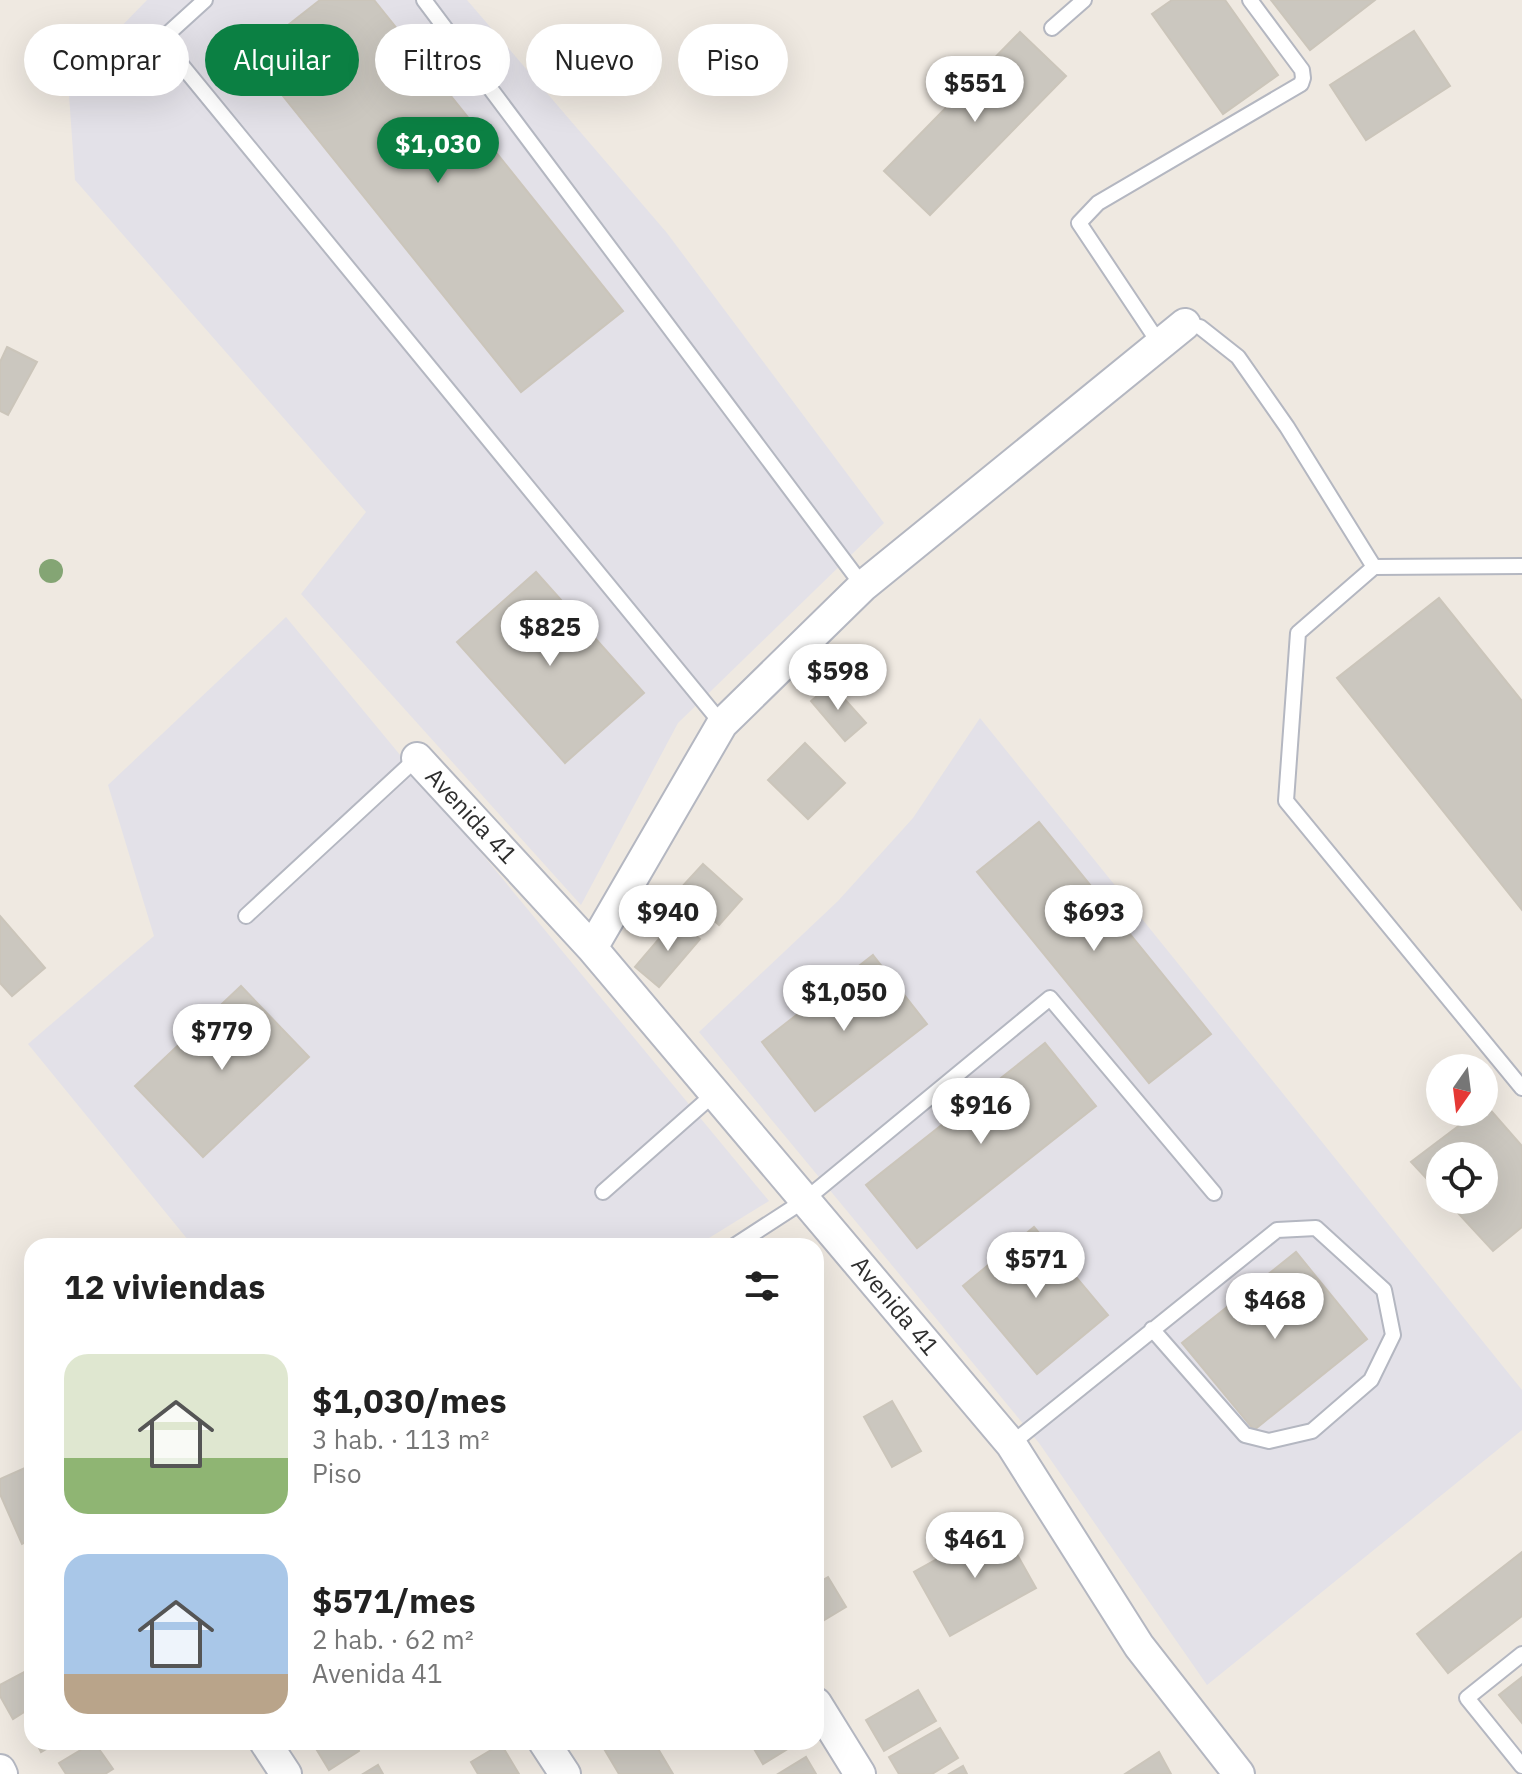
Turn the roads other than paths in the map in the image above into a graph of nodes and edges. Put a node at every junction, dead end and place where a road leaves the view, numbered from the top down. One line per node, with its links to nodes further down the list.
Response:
1 (205, 0): 11 (lane)
2 (424, 0): 10 (lane)
3 (1084, 0): 5 (lane)
4 (1250, 0): 7 (lane)
5 (1052, 28)
6 (1185, 324): 7 (street); 9 (lane)
7 (1159, 343): 10 (street)
8 (1522, 566): 9 (lane)
9 (1374, 567): 15 (lane)
10 (863, 586): 11 (street)
11 (722, 724): 14 (street)
12 (417, 758): 13 (lane); 14 (street, Avenida 41)
13 (246, 916)
14 (592, 948): 16 (street, Avenida 41)
15 (1522, 1088)
16 (715, 1093): 17 (lane); 19 (street, Avenida 41)
17 (603, 1192)
18 (1214, 1193): 19 (lane)
19 (805, 1200): 20 (lane); 22 (street, Avenida 41)
20 (746, 1238)
21 (1152, 1329): 21 (lane); 22 (lane)
22 (1011, 1444): 31 (street, Avenida 41)
23 (1522, 1654): 27 (lane)
24 (824, 1716): 30 (street)
25 (270, 1750): 28 (street)
26 (549, 1750): 29 (street)
27 (1522, 1766)
28 (286, 1774)
29 (565, 1774)
30 (860, 1774)
31 (1239, 1774)

